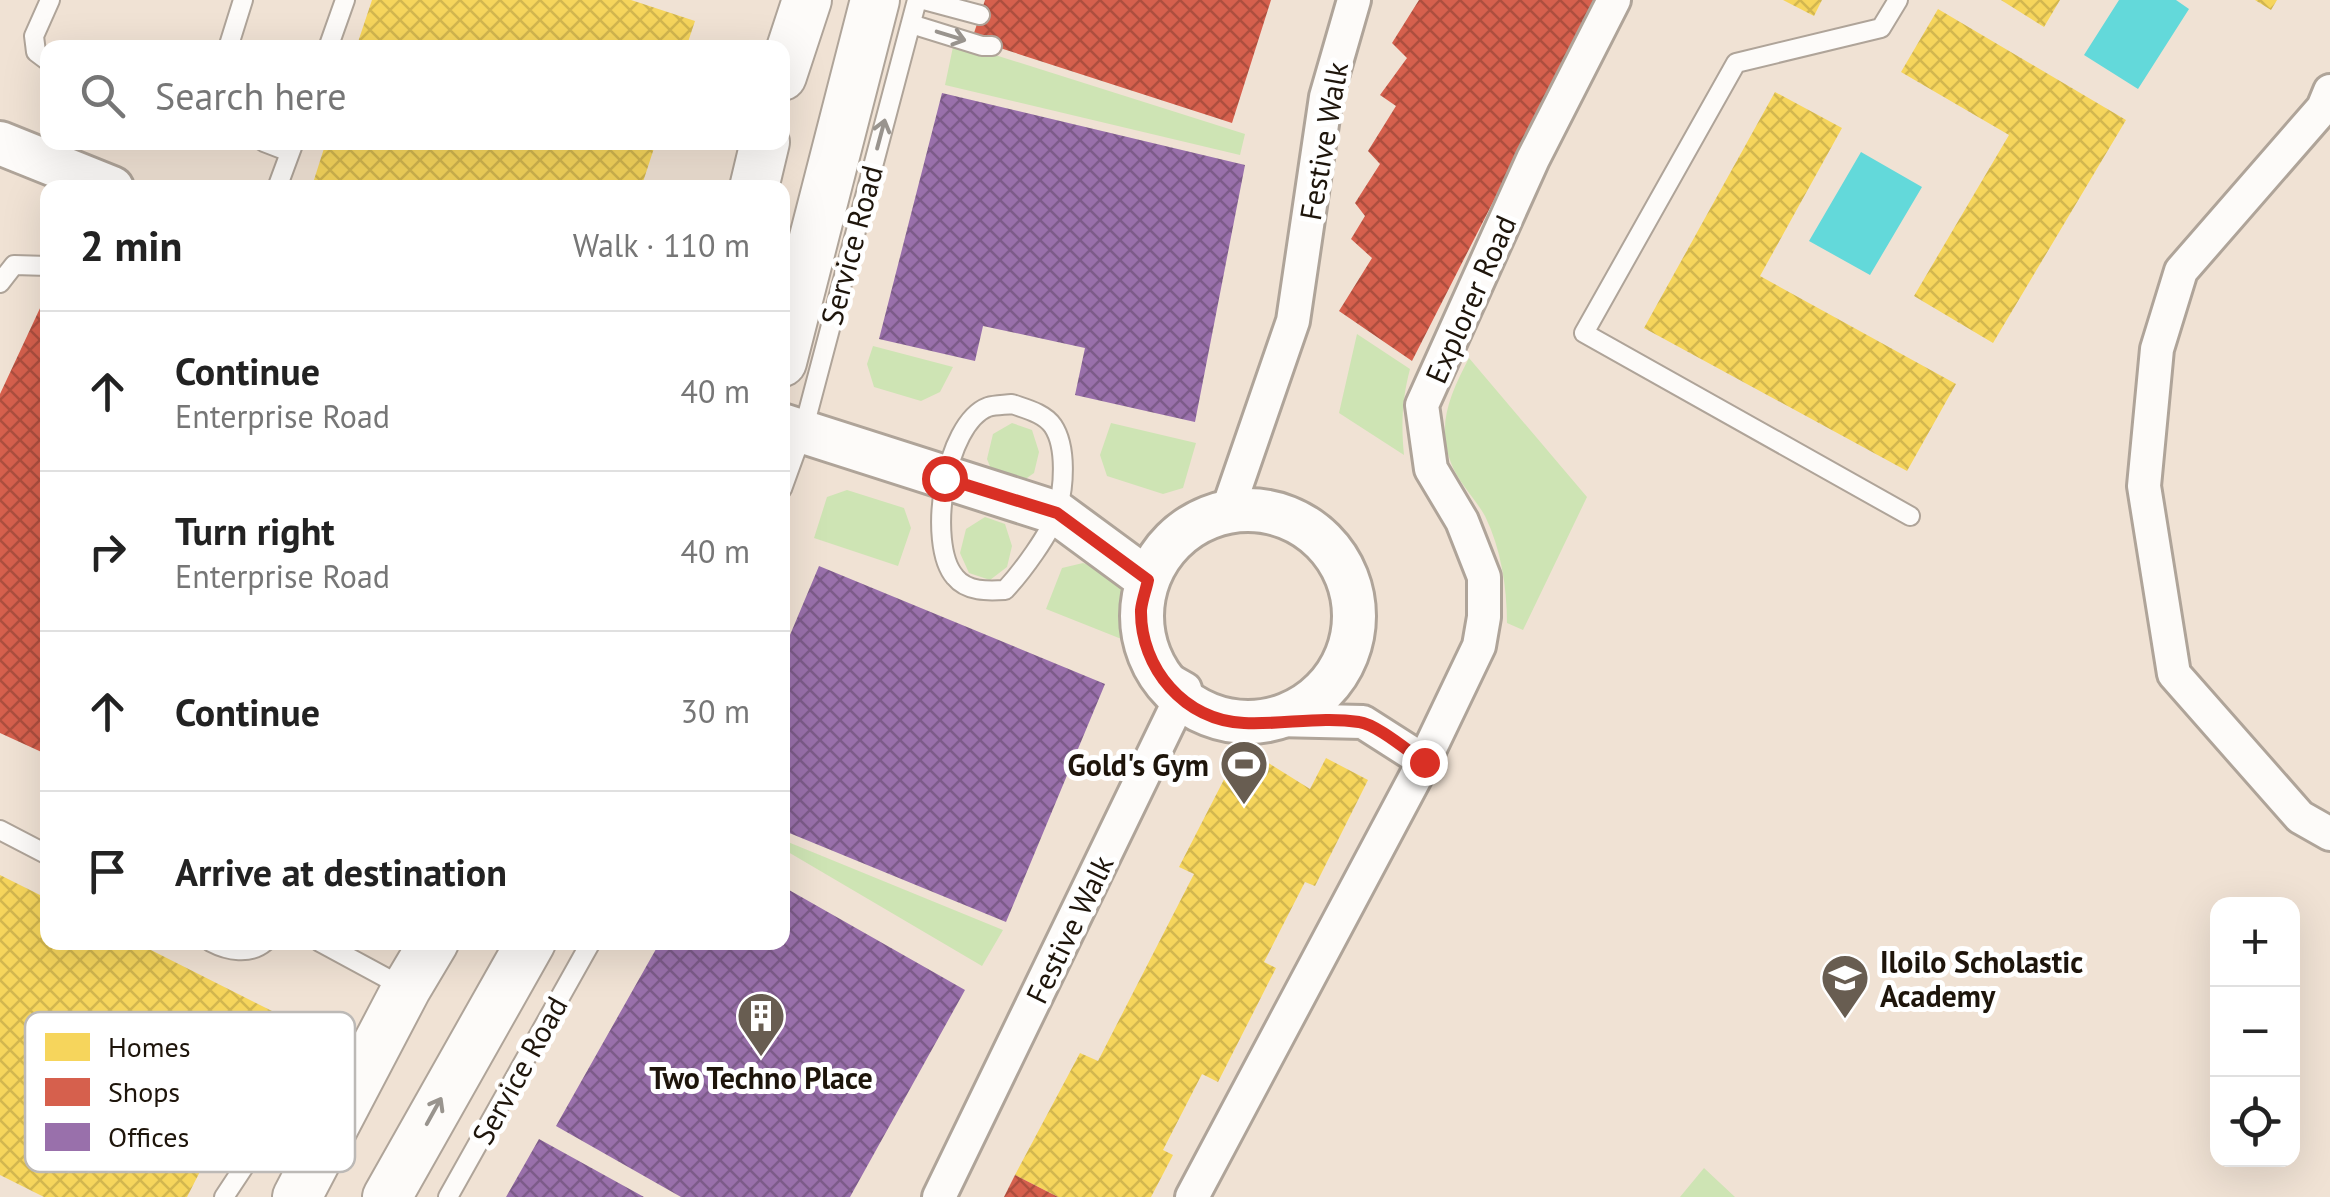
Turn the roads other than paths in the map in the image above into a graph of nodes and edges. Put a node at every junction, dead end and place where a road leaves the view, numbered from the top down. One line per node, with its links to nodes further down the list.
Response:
1 (50, 0): 15 (lane)
2 (243, 0): 11 (lane)
3 (344, 0): 12 (lane)
4 (807, 0): 14 (main road)
5 (921, 0): 9 (lane, Service Road); 10 (lane)
6 (1354, 0): 29 (street, Festive Walk)
7 (1614, 0): 35 (street, Explorer Road)
8 (1898, 0): 31 (lane)
9 (893, 12): 13 (lane, one-way to 13); 23 (main road); 27 (lane, Service Road, one-way to 9)
10 (980, 14)
11 (230, 40)
12 (331, 40)
13 (992, 46)
14 (790, 52)
15 (40, 55)
16 (2330, 91): 37 (street)
17 (0, 144): 20 (street)
18 (291, 150): 21 (lane)
19 (763, 150): 22 (main road)
20 (92, 180)
21 (280, 180)
22 (756, 180)
23 (798, 253): 26 (main road)
24 (40, 266): 25 (lane)
25 (0, 283)
26 (790, 308)
27 (793, 428): 28 (street)
28 (944, 478): 30 (street); 30 (lane); 30 (lane)
29 (1227, 512): 32 (street); 34 (street)
30 (1057, 513): 32 (street)
31 (1910, 516)
32 (1148, 580): 33 (street)
33 (1157, 673): 34 (street); 51 (street, Festive Walk)
34 (1276, 720): 35 (street)
35 (1424, 762): 52 (street, Explorer Road)
36 (0, 830): 38 (lane)
37 (2330, 834)
38 (40, 851)
39 (335, 950): 43 (lane)
40 (429, 950): 43 (main road)
41 (527, 950): 49 (main road, one-way to 41)
42 (587, 950): 50 (lane, Service Road)
43 (406, 988): 44 (main road)
44 (355, 1089)
45 (240, 1172): 47 (lane)
46 (311, 1172): 48 (main road)
47 (224, 1197)
48 (297, 1197)
49 (387, 1197)
50 (448, 1197)
51 (939, 1197)
52 (1192, 1197)

